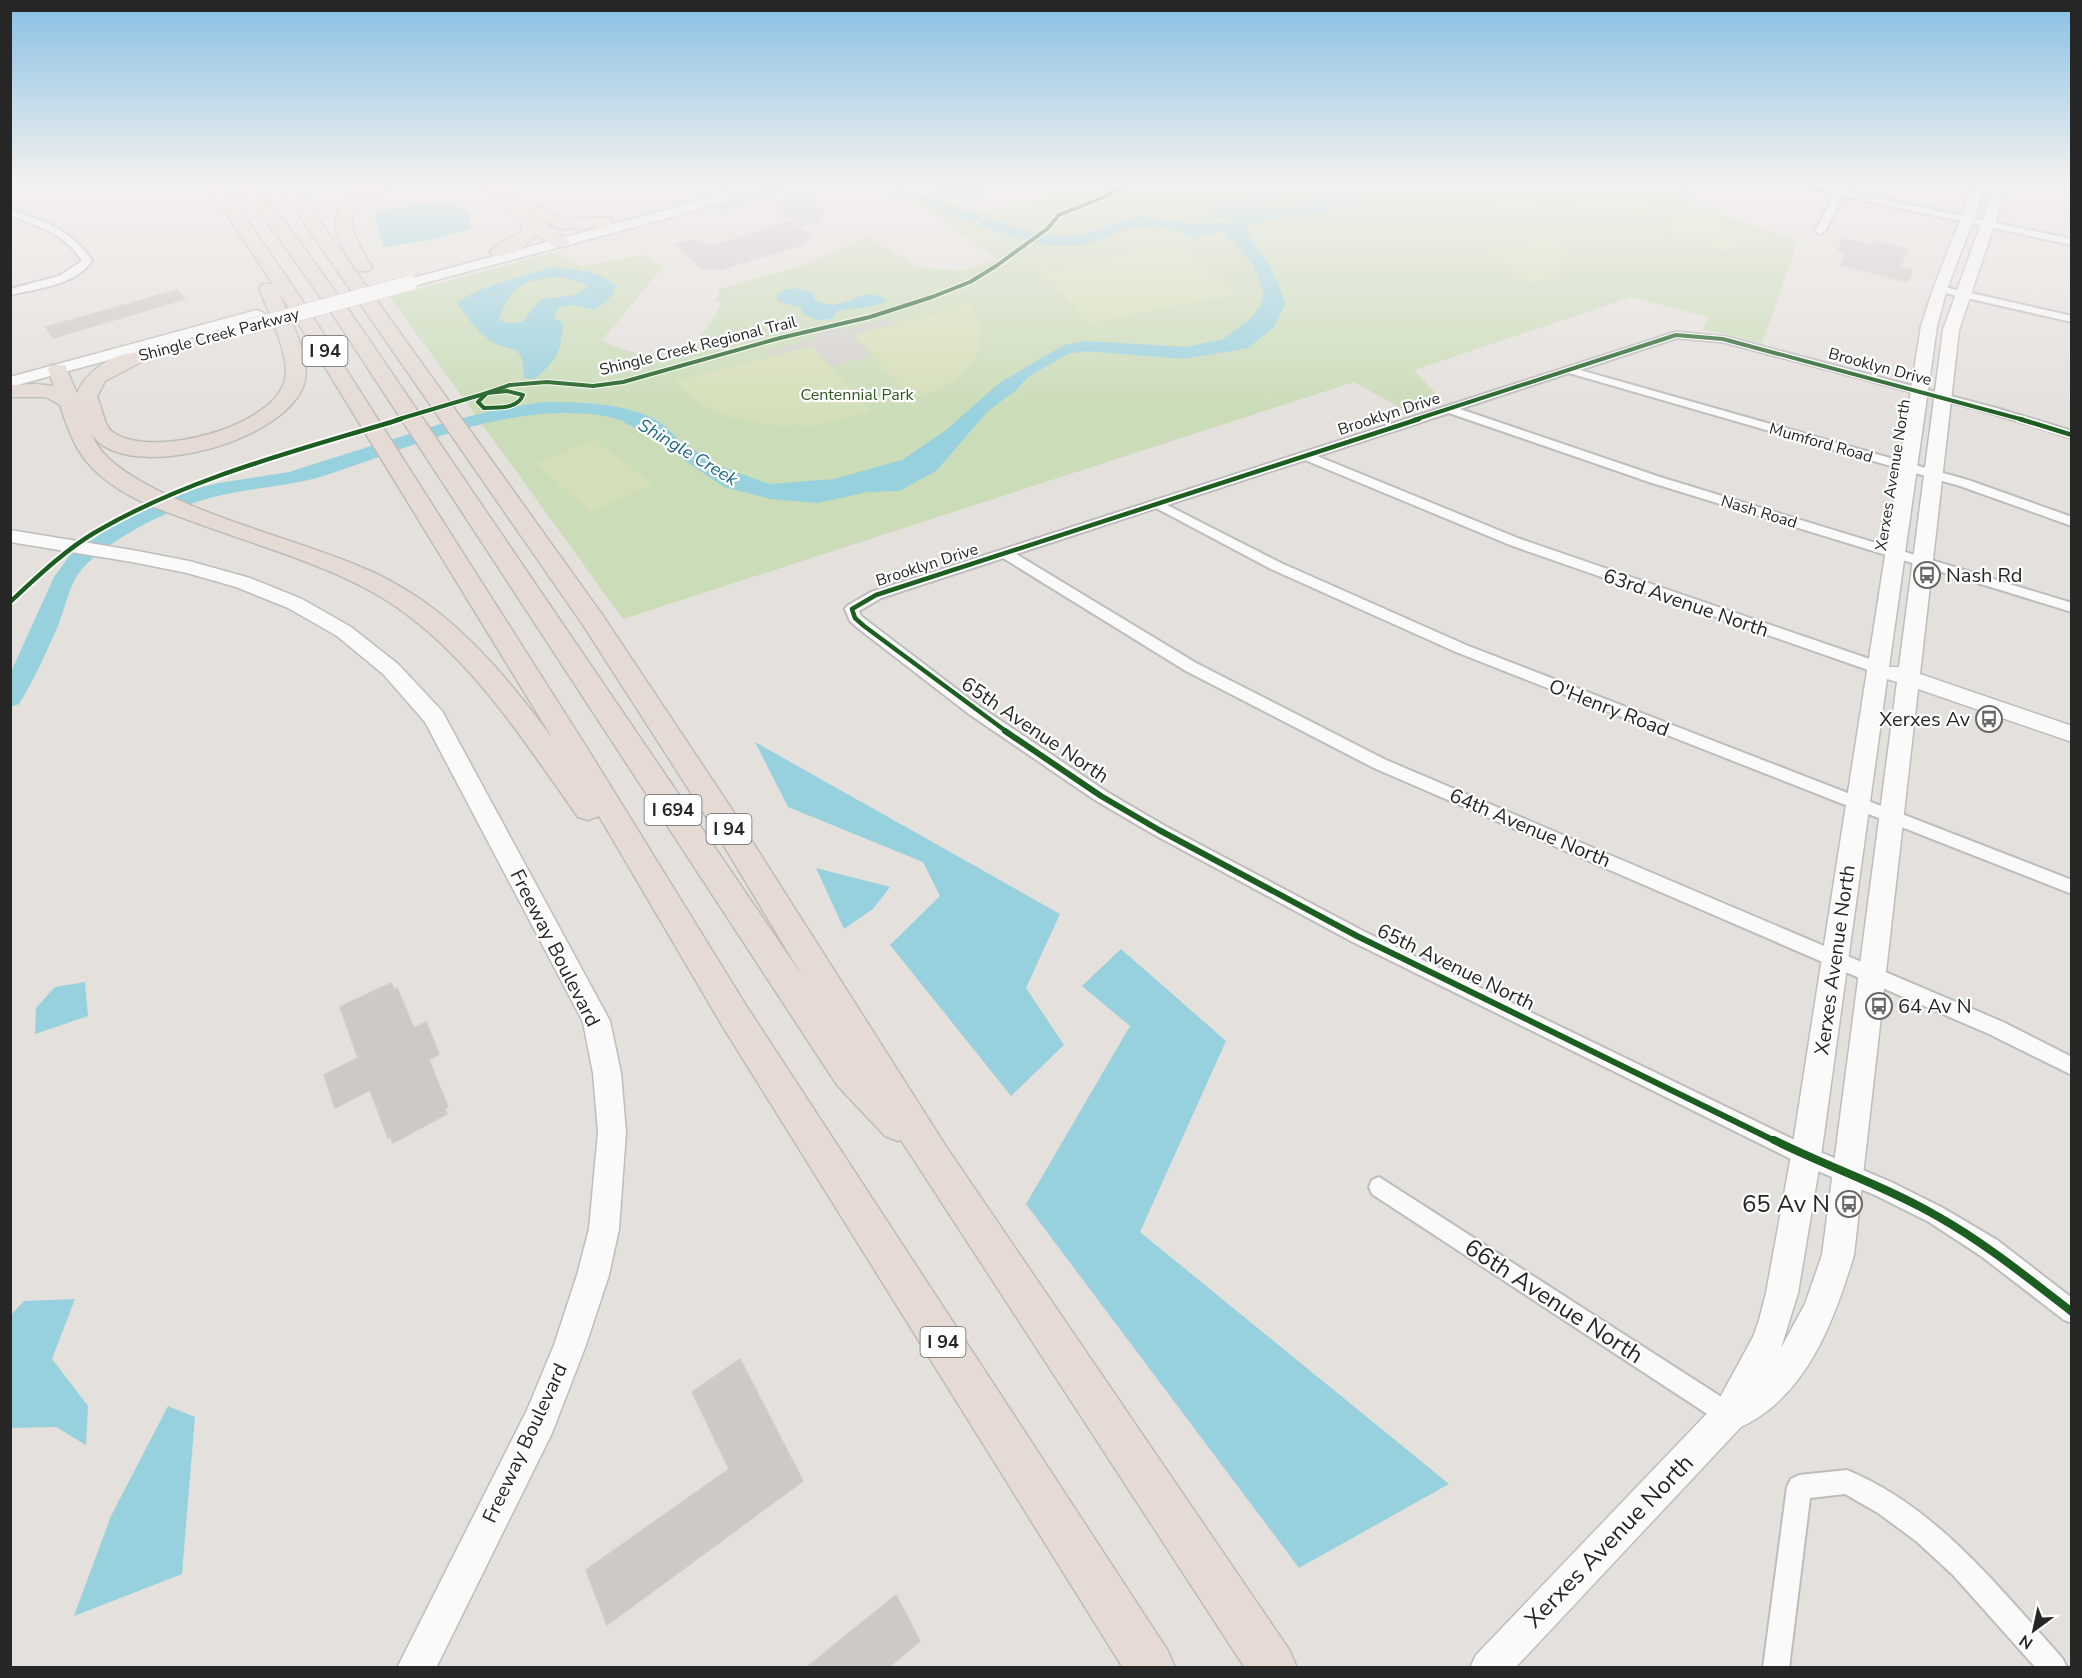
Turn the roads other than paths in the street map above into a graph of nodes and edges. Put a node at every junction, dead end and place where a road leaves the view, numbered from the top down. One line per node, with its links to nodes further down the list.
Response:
1 (86, 259): 13 (street)
2 (267, 259): 10 (highway, I 94)
3 (304, 259): 49 (highway, I 694)
4 (339, 259): 15 (highway, I 94)
5 (359, 259): 15 (highway)
6 (472, 259): 11 (street, Shingle Creek Parkway)
7 (479, 259): 11 (street, Shingle Creek Parkway)
8 (1951, 259): 12 (street, Xerxes Avenue North)
9 (1974, 259): 14 (street, Xerxes Avenue North)
10 (269, 262): 24 (highway); 46 (highway, I 94)
11 (407, 279): 17 (street, Shingle Creek Parkway, bridge)
12 (1940, 289): 14 (street); 22 (street, Xerxes Avenue North)
13 (10, 292)
14 (1962, 294): 16 (street); 23 (street, Xerxes Avenue North)
15 (367, 298): 49 (highway, I 94)
16 (2072, 319)
17 (238, 325): 18 (street, Shingle Creek Parkway); 20 (street, Shingle Creek Parkway)
18 (134, 358): 20 (street, Shingle Creek Parkway); 24 (highway)
19 (1569, 370): 22 (street, Brooklyn Drive); 25 (street, Brooklyn Drive); 28 (street, Mumford Road)
20 (69, 371): 21 (street, Shingle Creek Parkway); 24 (highway)
21 (11, 388): 24 (highway)
22 (1919, 392): 23 (street, Brooklyn Drive); 28 (street, Xerxes Avenue North)
23 (1943, 398): 26 (street, Brooklyn Drive); 29 (street, Xerxes Avenue North)
24 (77, 399): 46 (highway)
25 (1449, 409): 27 (street, Brooklyn Drive); 34 (street, Nash Road)
26 (2072, 435)
27 (1307, 456): 30 (street, Brooklyn Drive); 38 (street, 63rd Avenue North)
28 (1907, 468): 29 (street, Mumford Road); 34 (street, Xerxes Avenue North)
29 (1933, 474): 31 (street, Mumford Road); 35 (street, Xerxes Avenue North)
30 (1157, 504): 33 (street, Brooklyn Drive); 41 (street, O'Henry Road)
31 (2072, 522)
32 (10, 536): 54 (street, Freeway Boulevard)
33 (1006, 554): 37 (street, Brooklyn Drive); 44 (street, 64th Avenue North)
34 (1894, 554): 35 (street, Nash Road); 38 (street, Xerxes Avenue North)
35 (1923, 563): 36 (street, Nash Road); 39 (street, Xerxes Avenue North)
36 (2072, 608)
37 (852, 609): 48 (street, 65th Avenue North)
38 (1879, 668): 39 (street, 63rd Avenue North); 41 (street, Xerxes Avenue North)
39 (1908, 678): 40 (street, 63rd Avenue North); 42 (street, Xerxes Avenue North)
40 (2072, 734)
41 (1858, 805): 42 (street, O'Henry Road); 44 (street, Xerxes Avenue North)
42 (1890, 818): 43 (street, O'Henry Road); 45 (street, Xerxes Avenue North)
43 (2072, 887)
44 (1836, 960): 45 (street, 64th Avenue North); 48 (street, Xerxes Avenue North)
45 (1871, 975): 47 (street, 64th Avenue North); 50 (street, Xerxes Avenue North)
46 (735, 1017): 55 (highway, I 94)
47 (2072, 1067)
48 (1806, 1156): 50 (street, 65th Avenue North); 53 (street, Xerxes Avenue North)
49 (934, 1160): 56 (highway, I 94)
50 (1846, 1175): 52 (street, 65th Avenue North); 53 (street, Xerxes Avenue North)
51 (1379, 1187): 53 (street, 66th Avenue North)
52 (2072, 1312)
53 (1730, 1416): 57 (street, Xerxes Avenue North)
54 (416, 1668)
55 (1151, 1668)
56 (1273, 1668)
57 (1490, 1668)
58 (1776, 1668): 59 (street)
59 (2054, 1668)

